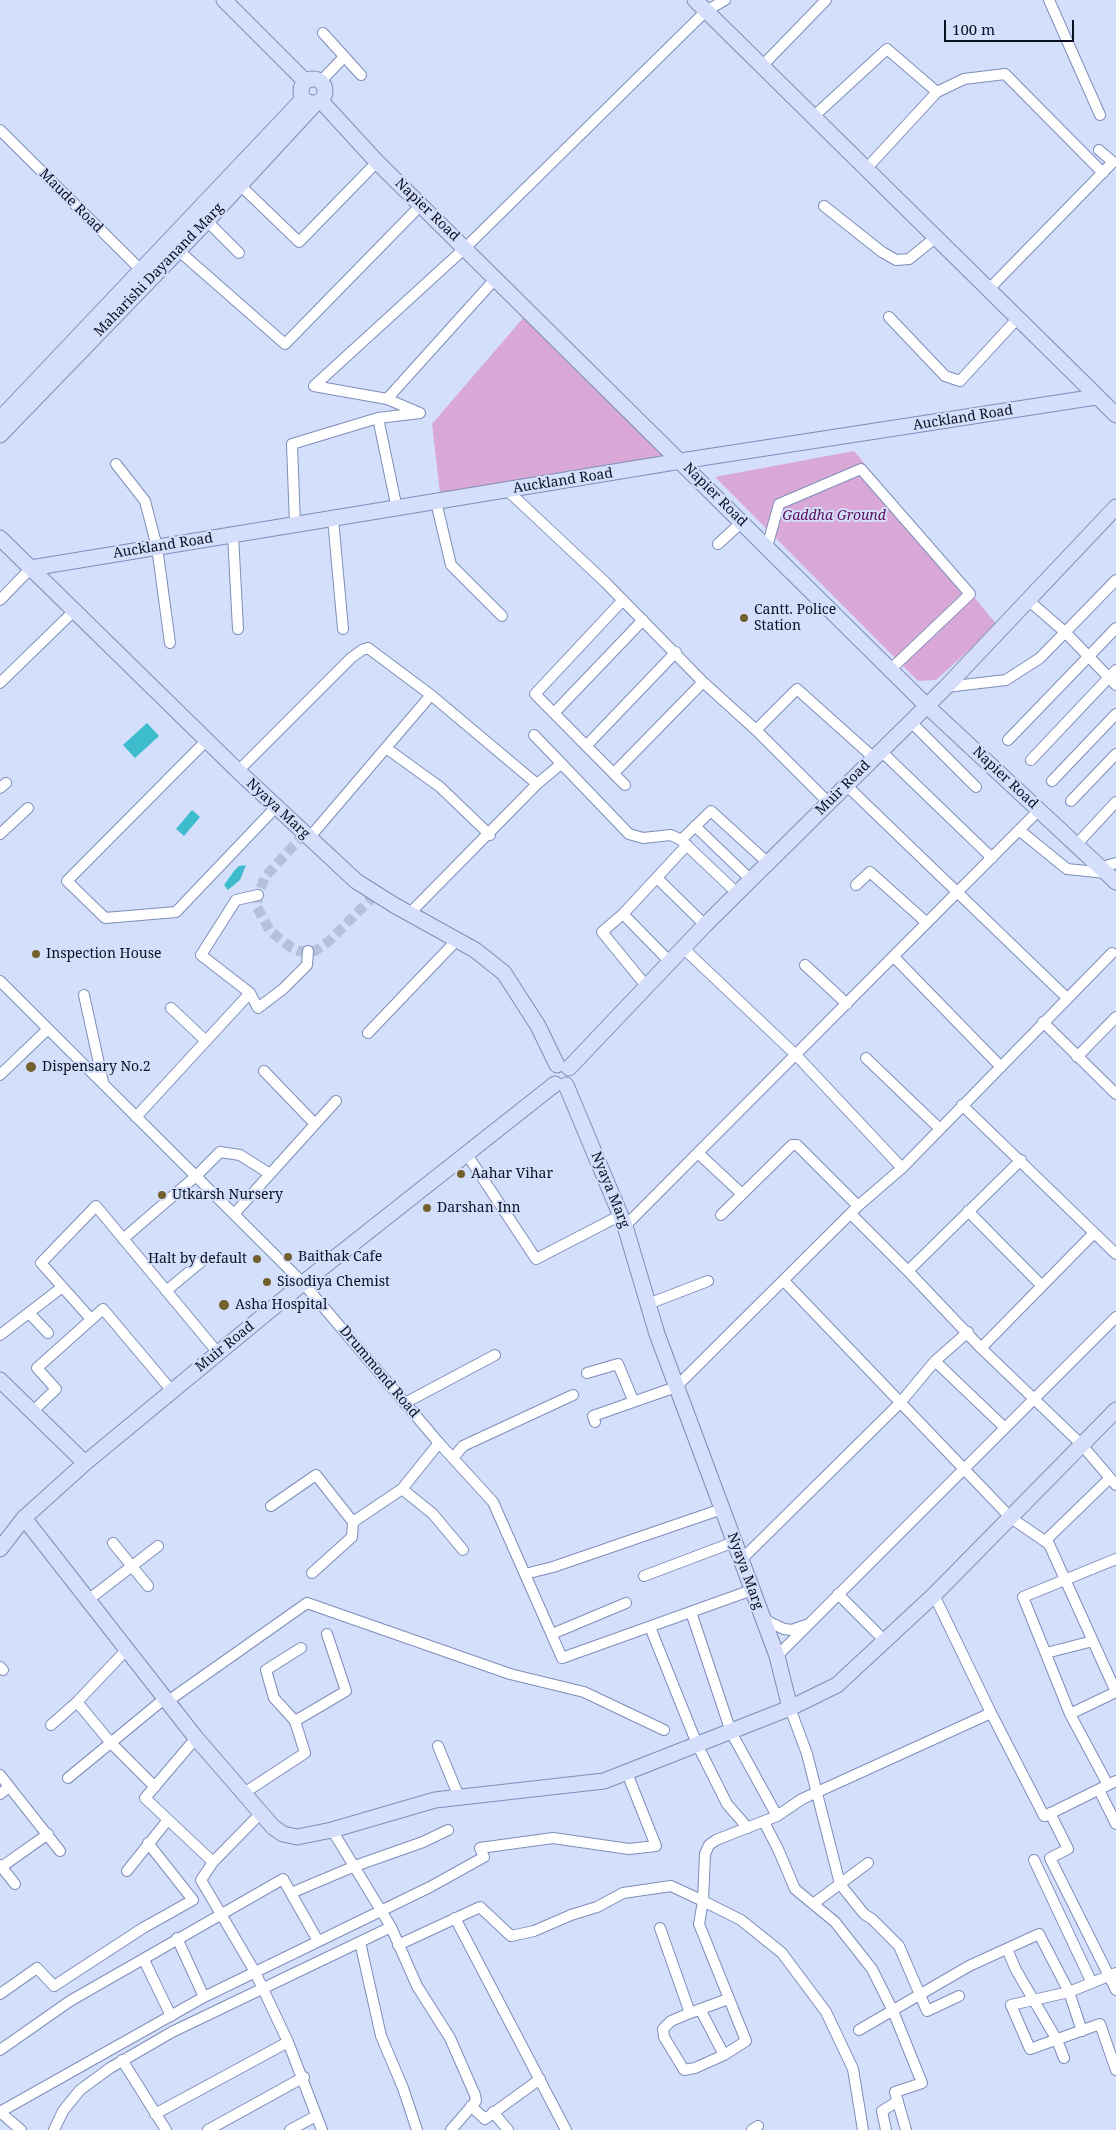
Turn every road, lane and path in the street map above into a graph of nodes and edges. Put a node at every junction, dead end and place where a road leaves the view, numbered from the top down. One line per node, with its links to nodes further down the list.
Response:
1 (224, 0): 11 (street)
2 (695, 0): 6 (street)
3 (725, 0): 6 (street)
4 (826, 0): 9 (street)
5 (1048, 0): 15 (street)
6 (706, 11): 9 (street); 27 (street)
7 (323, 33): 8 (street)
8 (344, 57): 10 (street); 12 (street)
9 (762, 66): 16 (street)
10 (361, 75)
11 (305, 81): 12 (street); 14 (street)
12 (320, 82): 14 (street)
13 (937, 92): 16 (street); 20 (street); 21 (street)
14 (313, 101): 19 (street, Napier Road); 22 (street, Maharishi Dayanand Marg); 30 (street, Maharishi Dayanand Marg)
15 (1100, 115)
16 (813, 117): 20 (street)
17 (0, 130): 30 (street, Maude Road)
18 (1099, 150): 21 (street)
19 (377, 162): 22 (street); 23 (street, Napier Road)
20 (866, 170): 26 (street)
21 (1103, 173): 32 (street)
22 (240, 186): 25 (street, Maharishi Dayanand Marg)
23 (422, 205): 27 (street, Napier Road); 28 (street)
24 (824, 206): 26 (street)
25 (206, 221): 28 (street, Maharishi Dayanand Marg); 29 (street)
26 (935, 238): 32 (street)
27 (465, 248): 31 (street, Napier Road); 36 (street)
28 (179, 251): 40 (street, Maharishi Dayanand Marg)
29 (239, 253)
30 (142, 271): 39 (street, Maharishi Dayanand Marg)
31 (496, 278): 36 (street); 41 (street, Napier Road)
32 (988, 290): 34 (street)
33 (889, 318): 34 (street)
34 (1017, 320): 35 (street)
35 (1096, 397): 37 (street); 41 (street, Auckland Road)
36 (387, 399): 38 (street)
37 (1116, 415)
38 (378, 418): 46 (street); 49 (street)
39 (0, 419)
40 (0, 436)
41 (681, 461): 43 (street, Auckland Road); 48 (street, Napier Road)
42 (116, 464): 53 (street)
43 (507, 490): 44 (street, Auckland Road); 58 (street)
44 (436, 502): 46 (street, Auckland Road); 61 (street)
45 (1116, 507): 59 (street, Muir Road)
46 (397, 509): 47 (street, Auckland Road)
47 (333, 519): 49 (street, Auckland Road); 65 (street)
48 (742, 522): 52 (street); 54 (street, Napier Road)
49 (295, 525): 50 (street, Auckland Road)
50 (233, 535): 53 (street, Auckland Road); 63 (street)
51 (0, 538): 55 (street, Nyaya Marg)
52 (718, 544)
53 (157, 547): 55 (street, Auckland Road); 67 (street)
54 (767, 547): 70 (street, Napier Road); 70 (street)
55 (30, 568): 57 (street); 60 (street, Nyaya Marg)
56 (1116, 580): 66 (street)
57 (0, 600)
58 (623, 600): 62 (street); 77 (street)
59 (1028, 600): 66 (street); 74 (street, Muir Road)
60 (75, 610): 72 (street); 82 (street, Nyaya Marg)
61 (502, 616)
62 (643, 620): 68 (street); 77 (street)
63 (238, 628)
64 (1116, 628): 69 (street)
65 (343, 629)
66 (1066, 633): 69 (street); 74 (street)
67 (170, 643)
68 (676, 652): 73 (street); 84 (street)
69 (1090, 657): 71 (street); 83 (street)
70 (891, 670): 76 (street, Napier Road)
71 (1113, 678): 88 (street)
72 (0, 682)
73 (703, 682): 80 (street); 91 (street)
74 (946, 687): 76 (street, Muir Road)
75 (430, 695): 85 (street); 90 (street); 93 (street)
76 (927, 706): 79 (street, Muir Road); 102 (street, Napier Road)
77 (554, 713): 84 (street)
78 (1116, 714): 92 (street)
79 (911, 722): 86 (street, Muir Road); 96 (street)
80 (756, 730): 86 (street); 97 (street)
81 (534, 735): 89 (street)
82 (207, 740): 90 (street, Nyaya Marg); 100 (street)
83 (1008, 740)
84 (586, 746): 91 (street)
85 (386, 748): 106 (street); 107 (street)
86 (877, 754): 95 (street, Muir Road); 110 (street)
87 (1116, 754): 98 (street)
88 (1031, 760)
89 (561, 764): 93 (street); 108 (street)
90 (238, 771): 100 (street, Nyaya Marg)
91 (614, 773): 94 (street)
92 (1052, 781)
93 (537, 784): 106 (street)
94 (625, 785)
95 (846, 785): 97 (street, Muir Road); 116 (street)
96 (976, 787)
97 (828, 802): 111 (street, Muir Road)
98 (1072, 802)
99 (1116, 802): 109 (street)
100 (276, 807): 107 (street, Nyaya Marg)
101 (28, 808): 105 (street)
102 (1039, 810): 104 (street); 109 (street, Napier Road)
103 (695, 826): 108 (street); 111 (street); 114 (street)
104 (1020, 830): 110 (street); 112 (street)
105 (0, 834)
106 (490, 835): 119 (street)
107 (309, 838): 119 (street, Nyaya Marg)
108 (684, 842): 113 (street); 117 (street)
109 (1076, 845): 112 (street, Napier Road)
110 (992, 858): 116 (street)
111 (768, 863): 114 (street, Muir Road)
112 (1109, 872)
113 (657, 878): 120 (street); 122 (street)
114 (751, 880): 117 (street, Muir Road)
115 (856, 885): 121 (street)
116 (956, 893): 121 (street); 134 (street)
117 (738, 894): 122 (street, Muir Road)
118 (258, 895): 132 (street)
119 (409, 914): 123 (street, Nyaya Marg)
120 (623, 914): 128 (street); 131 (street)
121 (927, 923): 127 (street)
122 (705, 925): 124 (street, Muir Road)
123 (457, 940): 140 (street); 146 (street, Nyaya Marg)
124 (683, 948): 128 (street, Muir Road); 142 (street)
125 (308, 951): 132 (street)
126 (1112, 953): 134 (street)
127 (894, 956): 135 (street); 145 (street)
128 (670, 962): 131 (street, Muir Road)
129 (805, 965): 135 (street)
130 (2, 986): 139 (street, Drummond Road)
131 (647, 987): 146 (street, Muir Road)
132 (250, 993): 141 (street)
133 (84, 994): 149 (street)
134 (1067, 998): 138 (street)
135 (847, 1004): 142 (street)
136 (171, 1008): 141 (street)
137 (1116, 1017): 143 (street)
138 (1043, 1022): 143 (street); 145 (street)
139 (48, 1029): 148 (street); 149 (street, Drummond Road)
140 (368, 1033)
141 (206, 1041): 154 (street)
142 (796, 1055): 158 (street); 160 (street)
143 (1076, 1057): 151 (street)
144 (866, 1058): 156 (street)
145 (1001, 1066): 153 (street)
146 (563, 1067): 150 (street)
147 (264, 1071): 155 (street)
148 (0, 1075)
149 (103, 1083): 154 (street, Drummond Road)
150 (560, 1084): 157 (street, Muir Road); 168 (street, Nyaya Marg)
151 (1116, 1094)
152 (336, 1101): 155 (street)
153 (962, 1104): 156 (street); 159 (street)
154 (136, 1117): 162 (street, Drummond Road)
155 (315, 1124): 161 (street)
156 (940, 1129): 160 (street)
157 (466, 1153): 168 (street); 176 (street, Muir Road)
158 (698, 1153): 163 (street); 168 (street)
159 (1021, 1160): 165 (street); 169 (street)
160 (902, 1168): 164 (street)
161 (270, 1174): 162 (street); 166 (street)
162 (196, 1176): 166 (street, Drummond Road); 170 (street)
163 (742, 1194): 164 (street); 167 (street)
164 (854, 1210): 173 (street); 175 (street)
165 (968, 1211): 173 (street); 177 (street)
166 (234, 1214): 176 (street, Drummond Road)
167 (722, 1215)
168 (623, 1221): 180 (street, Nyaya Marg)
169 (1094, 1233): 171 (street); 177 (street)
170 (123, 1239): 178 (street); 179 (street)
171 (1116, 1254)
172 (201, 1262): 179 (street)
173 (908, 1271): 184 (street)
174 (708, 1281): 180 (street)
175 (784, 1281): 193 (street); 199 (street)
176 (303, 1283): 188 (street, Muir Road); 198 (street, Drummond Road)
177 (1042, 1286): 187 (street)
178 (61, 1288): 181 (street); 183 (street)
179 (166, 1291): 188 (street)
180 (648, 1304): 193 (street, Nyaya Marg)
181 (29, 1313): 185 (street); 186 (street)
182 (1116, 1316): 196 (street)
183 (91, 1319): 194 (street); 201 (street)
184 (968, 1332): 187 (street); 190 (street)
185 (48, 1333)
186 (0, 1335)
187 (981, 1348): 196 (street)
188 (218, 1354): 194 (street, Muir Road)
189 (495, 1355): 198 (street)
190 (935, 1361): 199 (street); 203 (street)
191 (587, 1373): 197 (street)
192 (0, 1380): 201 (street)
193 (676, 1387): 197 (street); 212 (street, Nyaya Marg)
194 (172, 1390): 207 (street, Muir Road)
195 (573, 1395): 206 (street)
196 (1032, 1398): 203 (street); 205 (street)
197 (633, 1400): 202 (street)
198 (405, 1403): 204 (street, Drummond Road)
199 (900, 1403): 208 (street); 223 (street)
200 (1116, 1410): 205 (street)
201 (32, 1412): 207 (street)
202 (595, 1422)
203 (1004, 1427): 208 (street)
204 (439, 1443): 206 (street, Drummond Road); 210 (street)
205 (1081, 1444): 209 (street); 214 (street)
206 (453, 1458): 226 (street, Drummond Road)
207 (85, 1463): 213 (street, Muir Road)
208 (964, 1468): 214 (street); 231 (street)
209 (1113, 1481): 216 (street)
210 (402, 1489): 215 (street); 221 (street)
211 (271, 1506): 215 (street)
212 (722, 1509): 217 (street, Nyaya Marg); 226 (street)
213 (24, 1518): 220 (street, Muir Road); 233 (street)
214 (1012, 1518): 216 (street); 232 (street)
215 (353, 1522): 225 (street)
216 (1045, 1541): 228 (street)
217 (734, 1542): 223 (street, Nyaya Marg); 227 (street)
218 (113, 1543): 224 (street)
219 (158, 1546): 224 (street)
220 (0, 1549)
221 (463, 1550)
222 (1116, 1559): 228 (street)
223 (741, 1560): 230 (street, Nyaya Marg)
224 (133, 1566): 229 (street); 233 (street)
225 (312, 1573)
226 (525, 1574): 240 (street, Drummond Road)
227 (644, 1576)
228 (1066, 1581): 242 (street); 245 (street)
229 (148, 1586)
230 (752, 1590): 235 (street, Drummond Road); 236 (street, Nyaya Marg)
231 (838, 1594): 237 (street); 241 (street)
232 (934, 1595): 241 (street); 251 (street)
233 (88, 1600): 243 (street)
234 (626, 1604): 240 (street)
235 (692, 1612): 238 (street, Drummond Road); 256 (street)
236 (761, 1614): 237 (street); 246 (street, Nyaya Marg)
237 (809, 1624): 246 (street)
238 (650, 1626): 240 (street, Drummond Road); 259 (street)
239 (327, 1634): 253 (street)
240 (552, 1634)
241 (884, 1640): 250 (street)
242 (1093, 1641): 245 (street); 247 (street)
243 (128, 1648): 248 (street); 249 (street)
244 (301, 1648): 253 (street)
245 (1046, 1653): 252 (street)
246 (777, 1656): 250 (street, Nyaya Marg)
247 (1112, 1674): 252 (street)
248 (166, 1700): 255 (street); 257 (street); 258 (street)
249 (77, 1702): 254 (street); 258 (street)
250 (790, 1708): 256 (street); 268 (street, Nyaya Marg)
251 (991, 1713): 268 (street); 273 (street)
252 (1070, 1714): 264 (street)
253 (294, 1721): 267 (street)
254 (51, 1725)
255 (664, 1730)
256 (731, 1732): 259 (street); 272 (street)
257 (196, 1738): 266 (street); 267 (street)
258 (111, 1743): 263 (street); 266 (street)
259 (697, 1744): 261 (street); 277 (street)
260 (438, 1746): 270 (street)
261 (627, 1773): 270 (street); 294 (street)
262 (0, 1775): 265 (street)
263 (68, 1778)
264 (1108, 1785): 273 (street); 276 (street)
265 (9, 1787): 269 (street); 280 (street)
266 (155, 1787): 274 (street)
267 (244, 1793): 271 (street)
268 (817, 1793): 272 (street); 290 (street, Nyaya Marg)
269 (0, 1794)
270 (458, 1797): 278 (street)
271 (261, 1813): 278 (street); 284 (street)
272 (777, 1816): 275 (street)
273 (1044, 1816): 306 (street)
274 (167, 1821): 281 (street); 284 (street)
275 (764, 1822): 277 (street); 293 (street)
276 (1116, 1824)
277 (748, 1828): 292 (street)
278 (332, 1830): 287 (street)
279 (448, 1830): 287 (street)
280 (48, 1834): 282 (street); 286 (street)
281 (148, 1843): 288 (street); 312 (street)
282 (60, 1851)
283 (1034, 1860): 307 (street)
284 (213, 1862): 295 (street)
285 (868, 1863): 290 (street)
286 (1, 1866): 289 (street)
287 (354, 1866): 291 (street); 294 (street)
288 (127, 1871)
289 (15, 1884)
290 (840, 1884): 293 (street); 311 (street, Nyaya Marg)
291 (291, 1893): 295 (street); 300 (street)
292 (703, 1901): 296 (street); 315 (street); 348 (street)
293 (812, 1904): 318 (street)
294 (379, 1910): 297 (street); 300 (street)
295 (222, 1913): 299 (street); 305 (street)
296 (455, 1918): 302 (street); 331 (street)
297 (390, 1927): 301 (street); 302 (street)
298 (660, 1928): 319 (street)
299 (177, 1938): 304 (street); 314 (street)
300 (318, 1941): 305 (street)
301 (360, 1942): 308 (street); 344 (street)
302 (398, 1945): 333 (street)
303 (1007, 1949): 310 (street); 311 (street); 316 (street)
304 (144, 1960): 320 (street); 325 (street)
305 (255, 1972): 308 (street); 314 (street)
306 (1112, 1974): 307 (street); 309 (street)
307 (1092, 1981): 310 (street)
308 (262, 1990): 324 (street); 328 (street)
309 (1116, 1990)
310 (1069, 1992): 316 (street); 322 (street)
311 (920, 1993): 313 (street, Nyaya Marg); 318 (street)
312 (0, 1994)
313 (959, 1996)
314 (204, 1997): 320 (street)
315 (728, 1999): 317 (street); 326 (street)
316 (1034, 1999): 323 (street); 323 (street)
317 (700, 2009): 319 (street); 326 (street)
318 (893, 2010): 321 (street); 332 (street)
319 (690, 2013): 326 (street)
320 (171, 2016): 334 (street)
321 (859, 2030)
322 (1082, 2031): 323 (street); 329 (street)
323 (1057, 2040): 327 (street)
324 (288, 2042): 330 (street); 336 (street)
325 (0, 2050)
326 (724, 2054)
327 (1064, 2058)
328 (122, 2060): 336 (street); 339 (street)
329 (1116, 2070)
330 (304, 2078): 337 (street); 341 (street)
331 (540, 2079): 335 (street); 347 (street)
332 (898, 2101): 349 (street); 350 (street)
333 (471, 2106): 335 (street); 345 (street)
334 (0, 2112): 338 (street)
335 (493, 2112): 346 (street)
336 (155, 2114): 340 (street)
337 (316, 2116): 342 (street); 343 (street)
338 (21, 2130)
339 (54, 2130)
340 (166, 2130)
341 (208, 2130)
342 (290, 2130)
343 (322, 2130)
344 (417, 2130)
345 (451, 2130)
346 (508, 2130)
347 (566, 2130)
348 (863, 2130)
349 (886, 2130)
350 (906, 2130)

